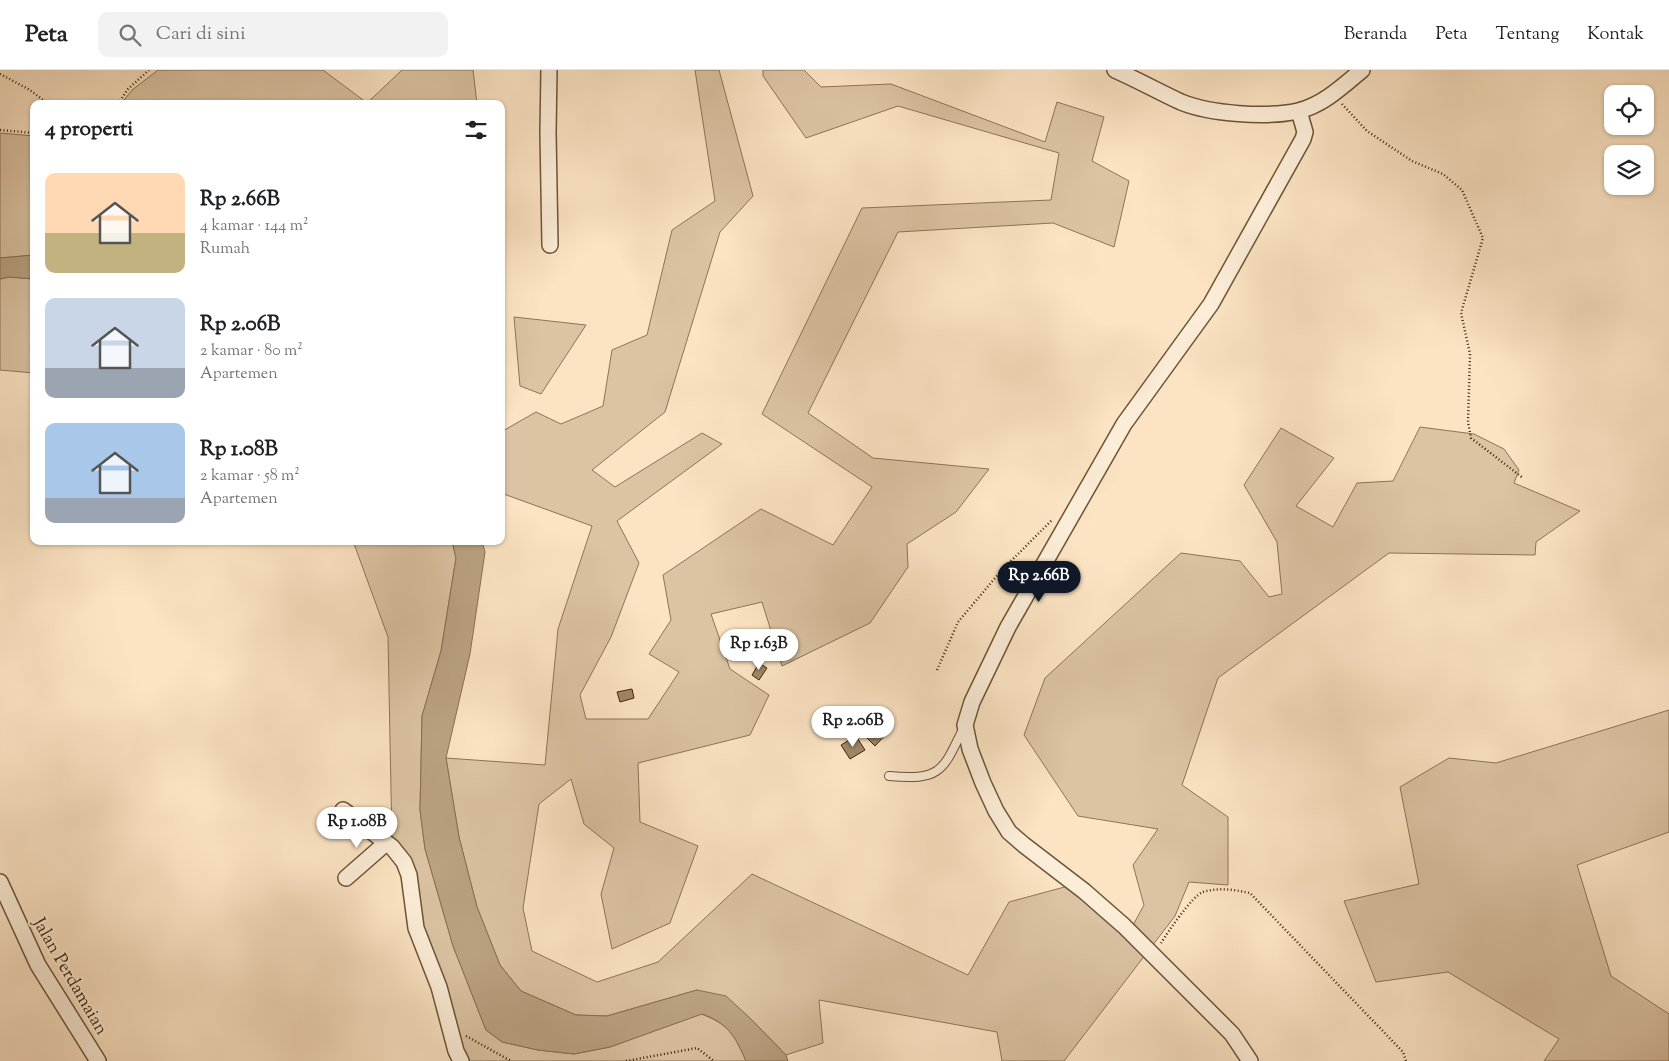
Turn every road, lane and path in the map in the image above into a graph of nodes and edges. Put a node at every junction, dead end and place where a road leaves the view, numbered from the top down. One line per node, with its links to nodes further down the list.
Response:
1 (149, 70): 8 (path)
2 (549, 70): 12 (street)
3 (1115, 70): 9 (street)
4 (1362, 70): 6 (street)
5 (0, 74): 7 (path)
6 (1333, 94): 9 (street); 13 (path)
7 (43, 100)
8 (121, 100)
9 (1299, 111): 16 (street)
10 (0, 130): 11 (path)
11 (30, 133)
12 (550, 245)
13 (1523, 478)
14 (1056, 516): 15 (path)
15 (937, 670)
16 (965, 725): 17 (lane); 22 (street)
17 (889, 776)
18 (343, 810): 19 (street)
19 (386, 843): 20 (street); 23 (street)
20 (346, 878)
21 (0, 882): 24 (street, Jalan Perdamaian)
22 (1153, 955): 29 (street); 30 (path)
23 (449, 1026): 25 (street); 26 (path)
24 (98, 1061)
25 (461, 1061)
26 (510, 1061)
27 (626, 1061): 28 (path)
28 (714, 1061)
29 (1250, 1061)
30 (1406, 1061)

